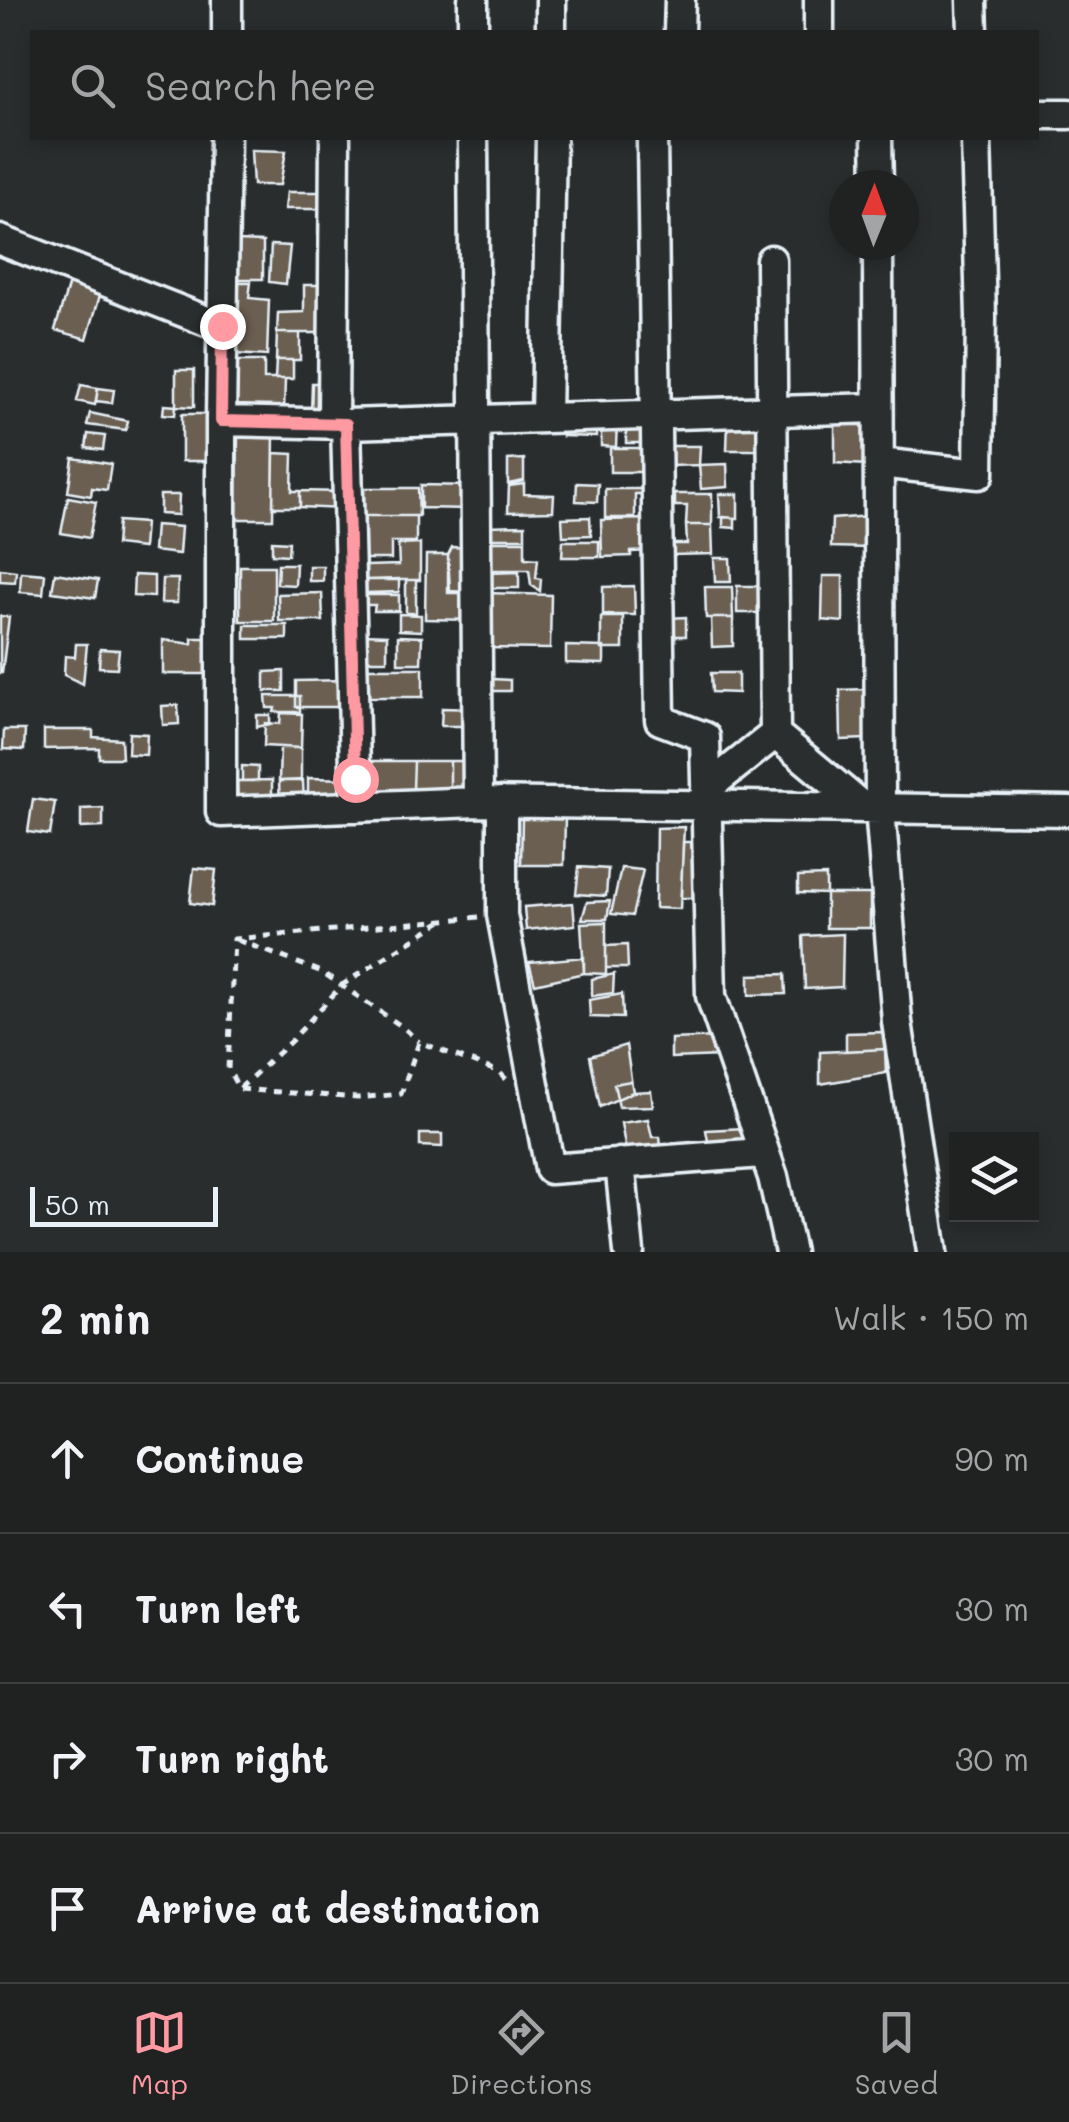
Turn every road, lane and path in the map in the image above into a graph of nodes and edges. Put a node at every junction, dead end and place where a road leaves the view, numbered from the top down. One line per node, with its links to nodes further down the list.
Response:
1 (227, 0): 7 (street)
2 (473, 0): 8 (street)
3 (551, 0): 9 (street)
4 (680, 0): 10 (street)
5 (819, 0): 11 (street)
6 (972, 0): 12 (street)
7 (227, 30)
8 (473, 30)
9 (551, 30)
10 (680, 30)
11 (818, 30)
12 (973, 30)
13 (1039, 114): 14 (street)
14 (1069, 114)
15 (225, 140): 26 (street)
16 (335, 140): 33 (street)
17 (473, 140): 31 (street)
18 (551, 140): 30 (street)
19 (652, 140): 29 (street)
20 (877, 140): 22 (street)
21 (976, 140): 34 (street)
22 (878, 170)
23 (0, 240): 26 (street)
24 (771, 260): 28 (street)
25 (878, 260): 27 (street)
26 (222, 326): 32 (street)
27 (878, 408): 28 (street); 34 (street)
28 (771, 412): 29 (street); 35 (street)
29 (655, 415): 30 (street); 36 (street)
30 (546, 418): 31 (street)
31 (474, 420): 33 (street); 37 (street)
32 (221, 421): 33 (street); 38 (street)
33 (340, 423): 38 (street)
34 (879, 463): 39 (street)
35 (775, 734): 36 (street); 39 (street)
36 (706, 797): 37 (street); 39 (street); 48 (street)
37 (490, 802): 38 (street); 41 (street)
38 (356, 807)
39 (872, 808): 40 (street); 52 (street)
40 (1069, 811)
41 (502, 915): 42 (path); 47 (street)
42 (445, 920): 43 (path); 44 (path)
43 (234, 938): 44 (path); 46 (path)
44 (342, 985): 45 (path); 46 (path)
45 (419, 1042): 46 (path); 47 (path)
46 (239, 1089)
47 (539, 1113): 49 (street)
48 (762, 1153): 49 (street); 51 (street)
49 (620, 1163): 50 (street)
50 (628, 1252)
51 (790, 1252)
52 (932, 1252)

